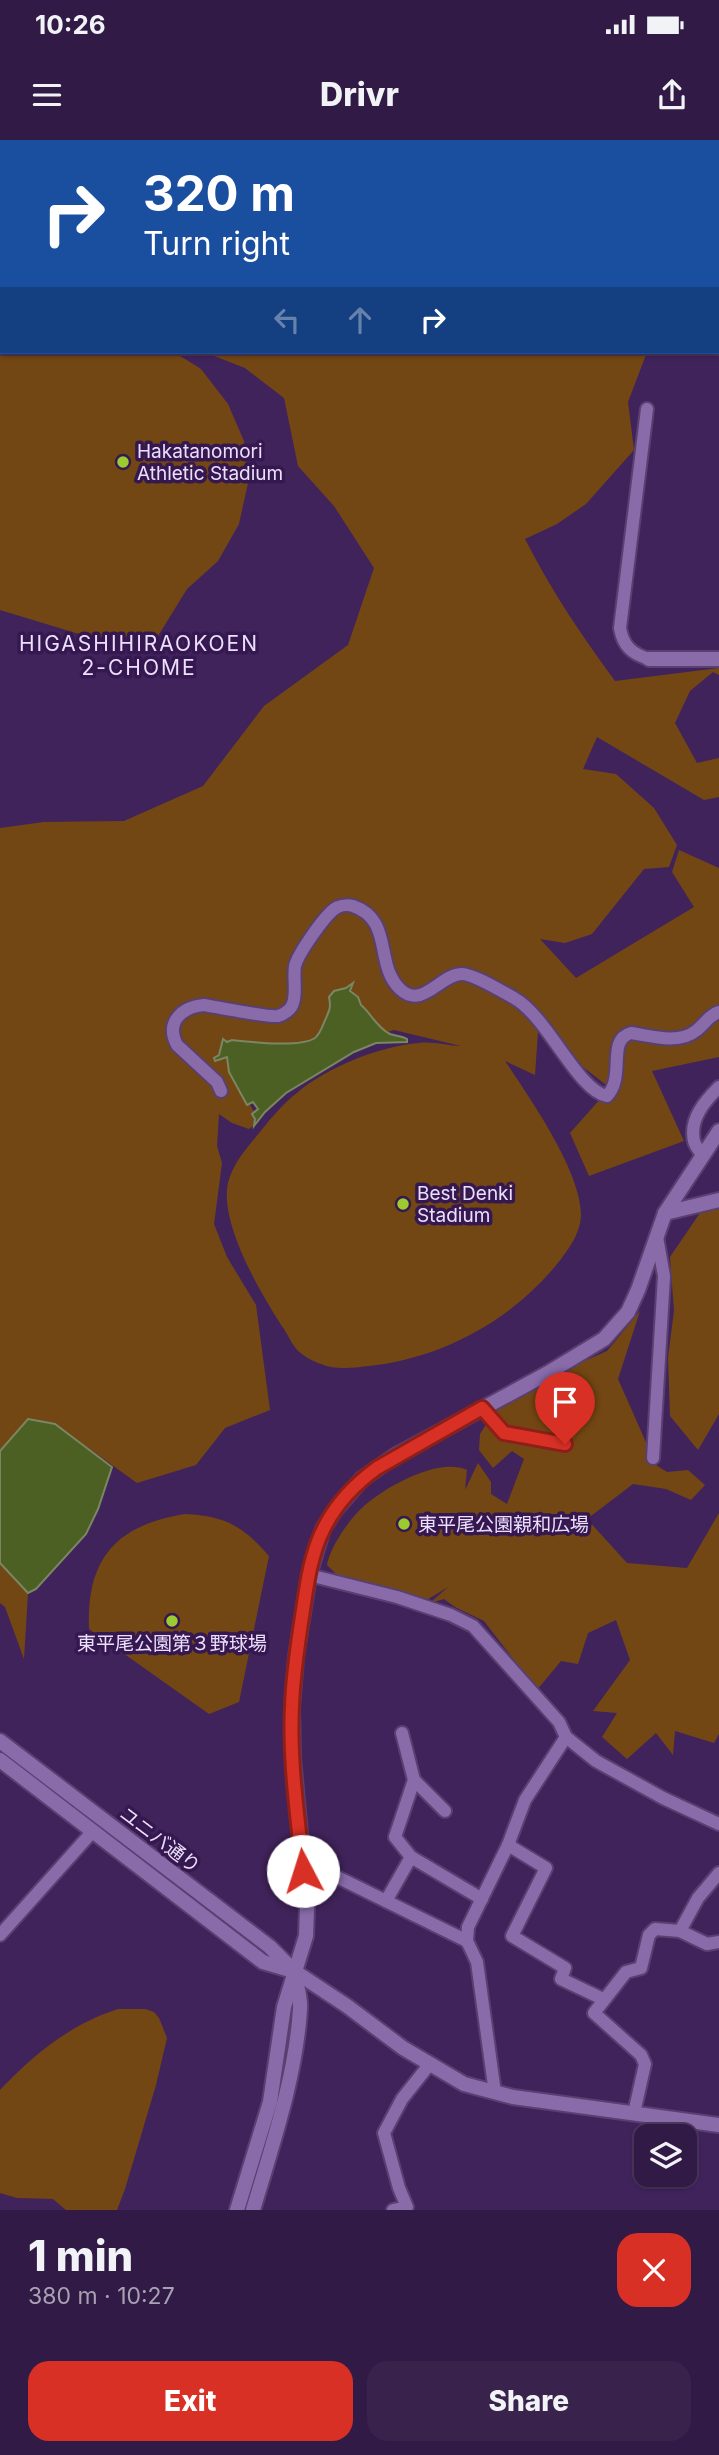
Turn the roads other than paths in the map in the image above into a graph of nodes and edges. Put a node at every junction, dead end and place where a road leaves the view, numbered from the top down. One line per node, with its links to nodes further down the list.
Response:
1 (647, 408): 2 (street)
2 (649, 659): 3 (street)
3 (719, 659)
4 (719, 1012): 6 (street)
5 (719, 1087): 8 (street)
6 (221, 1091)
7 (719, 1131): 8 (street)
8 (703, 1156): 10 (street)
9 (719, 1200): 10 (street)
10 (664, 1213): 11 (street)
11 (657, 1236): 12 (street); 14 (street)
12 (482, 1408): 13 (street); 15 (street)
13 (565, 1444)
14 (653, 1458)
15 (309, 1574): 17 (street); 26 (street)
16 (402, 1733): 20 (street)
17 (566, 1737): 22 (street); 24 (street)
18 (0, 1741): 34 (street, ユニバ通り)
19 (0, 1760): 23 (street, ユニバ通り)
20 (414, 1780): 21 (street); 25 (street)
21 (445, 1811)
22 (719, 1824)
23 (93, 1831): 31 (street); 34 (street, ユニバ通り)
24 (508, 1845): 28 (street); 35 (street)
25 (411, 1857): 28 (street); 29 (street)
26 (303, 1871): 29 (street); 34 (street)
27 (719, 1873): 30 (street)
28 (482, 1899): 32 (street)
29 (386, 1901): 32 (street)
30 (680, 1931): 33 (street); 35 (street)
31 (0, 1935)
32 (467, 1941): 37 (street)
33 (719, 1942)
34 (294, 1971): 36 (street); 40 (street); 41 (street)
35 (603, 1999): 38 (street)
36 (429, 2065): 37 (street); 42 (street)
37 (495, 2093): 38 (street)
38 (634, 2113): 39 (street)
39 (719, 2125)
40 (237, 2210)
41 (253, 2210)
42 (393, 2210)

